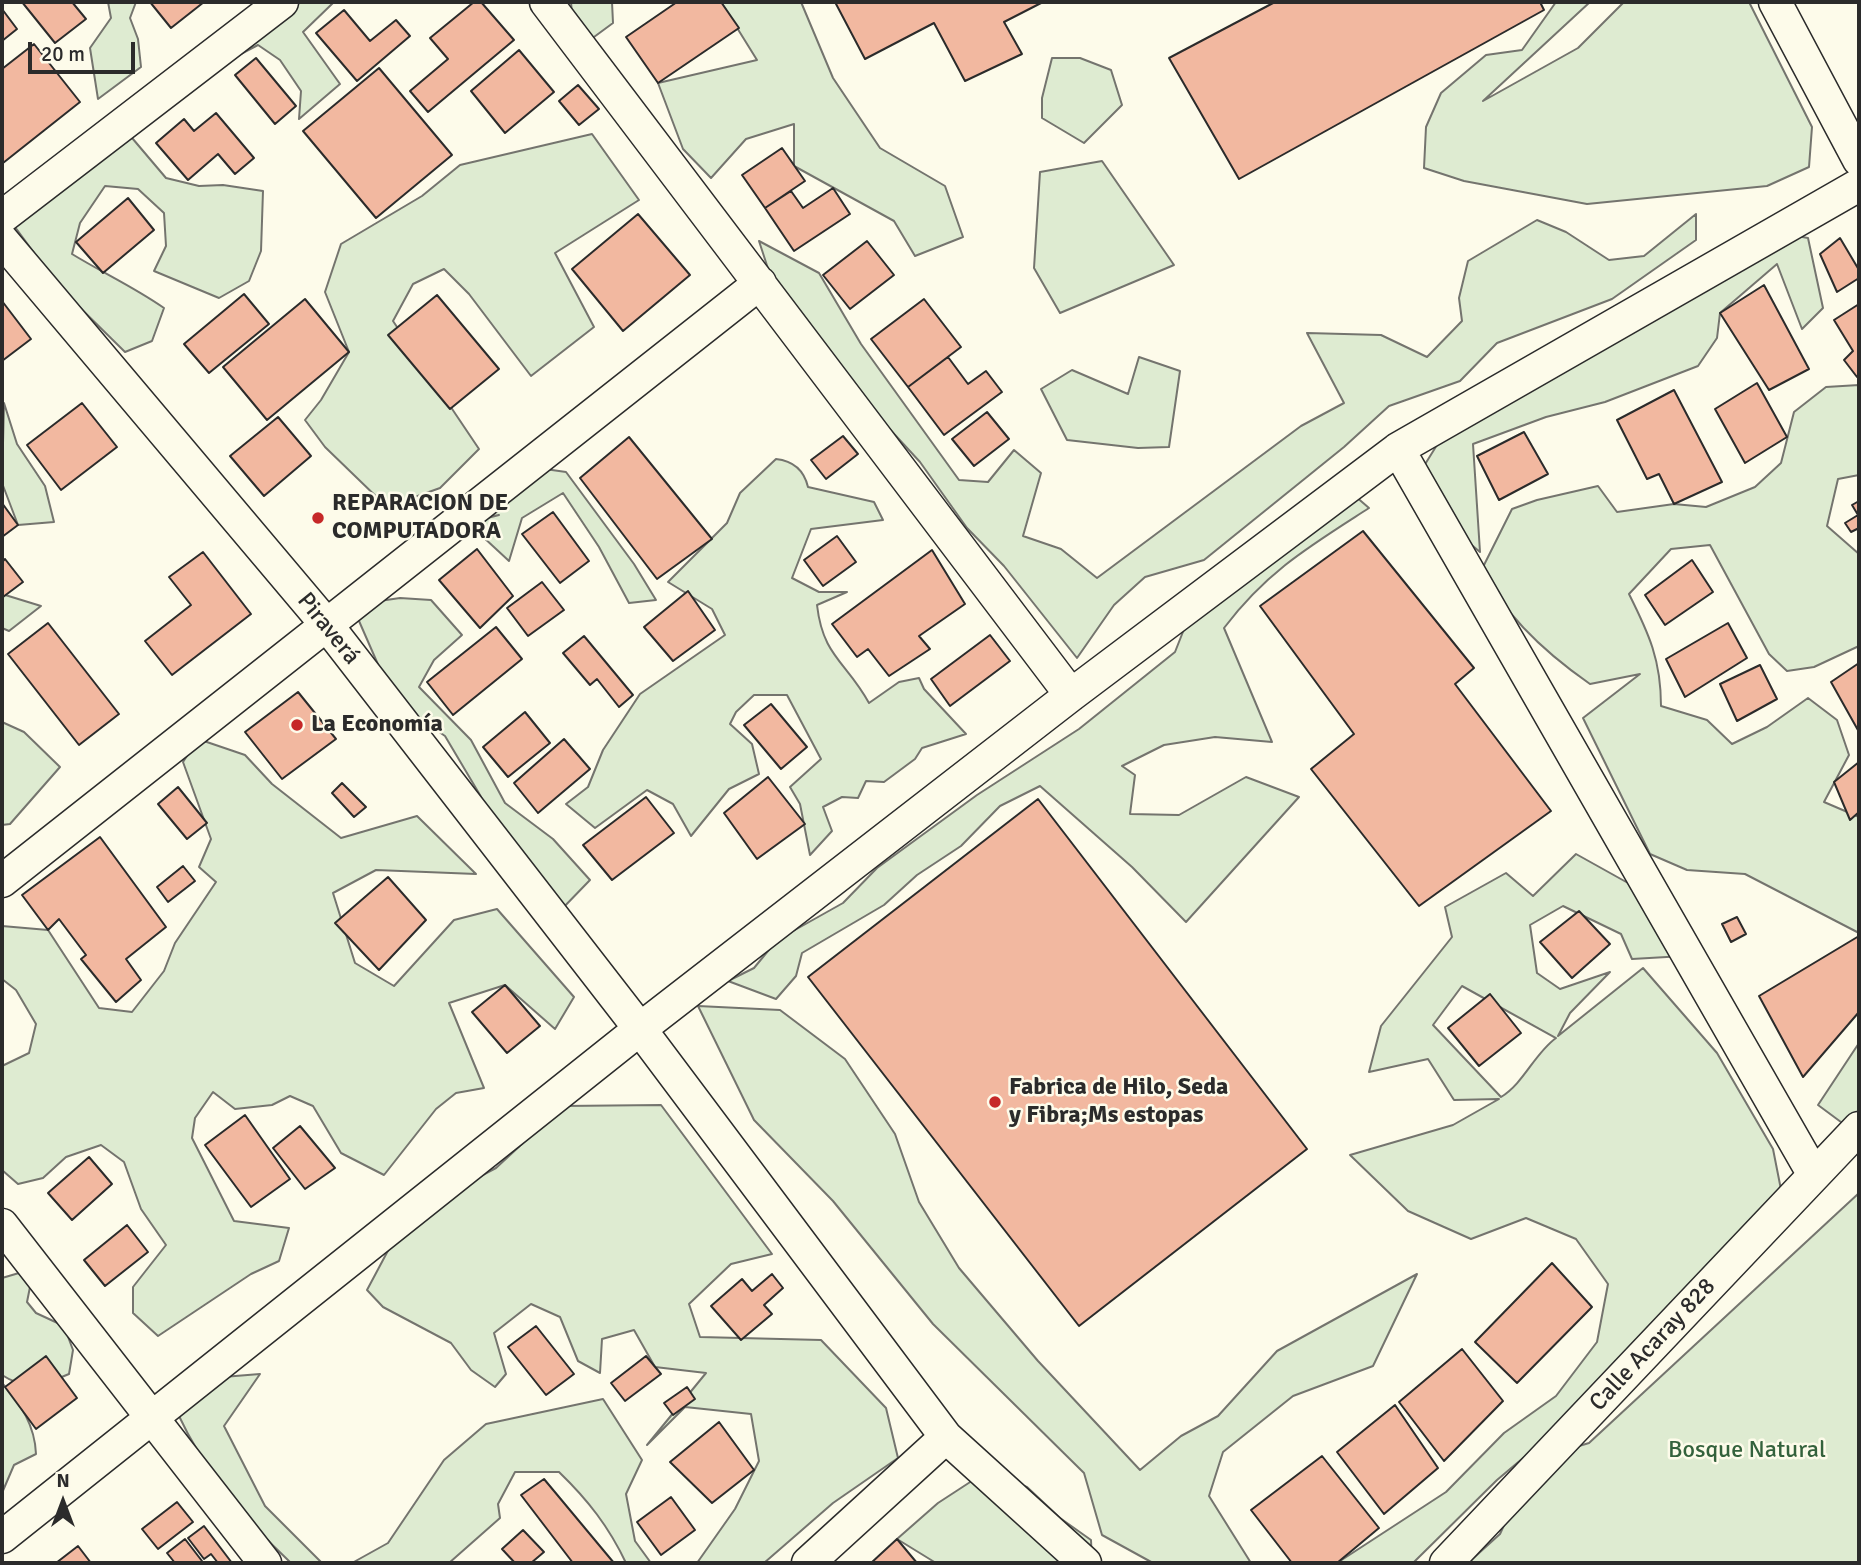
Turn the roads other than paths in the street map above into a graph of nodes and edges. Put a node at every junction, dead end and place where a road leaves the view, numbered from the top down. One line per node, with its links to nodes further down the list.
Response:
1 (282, 2): 6 (street)
2 (546, 2): 8 (street)
3 (1775, 2): 4 (street)
4 (1859, 160)
5 (1859, 185): 9 (street)
6 (2, 217)
7 (2, 240): 10 (street, Piraverá)
8 (760, 283): 10 (street); 11 (street)
9 (1398, 449): 11 (street); 15 (street)
10 (326, 624): 12 (street); 13 (street, Piraverá)
11 (1071, 695): 13 (street)
12 (2, 881)
13 (640, 1029): 17 (street); 18 (street, Piraverá)
14 (1859, 1128): 15 (street, Calle Acaray 828)
15 (1814, 1175): 23 (street, Calle Acaray 828)
16 (2, 1225): 17 (street)
17 (149, 1418): 19 (street); 20 (street)
18 (946, 1437): 21 (street); 22 (street, Piraverá)
19 (2, 1537)
20 (264, 1563)
21 (808, 1563)
22 (1085, 1563)
23 (1446, 1563)

